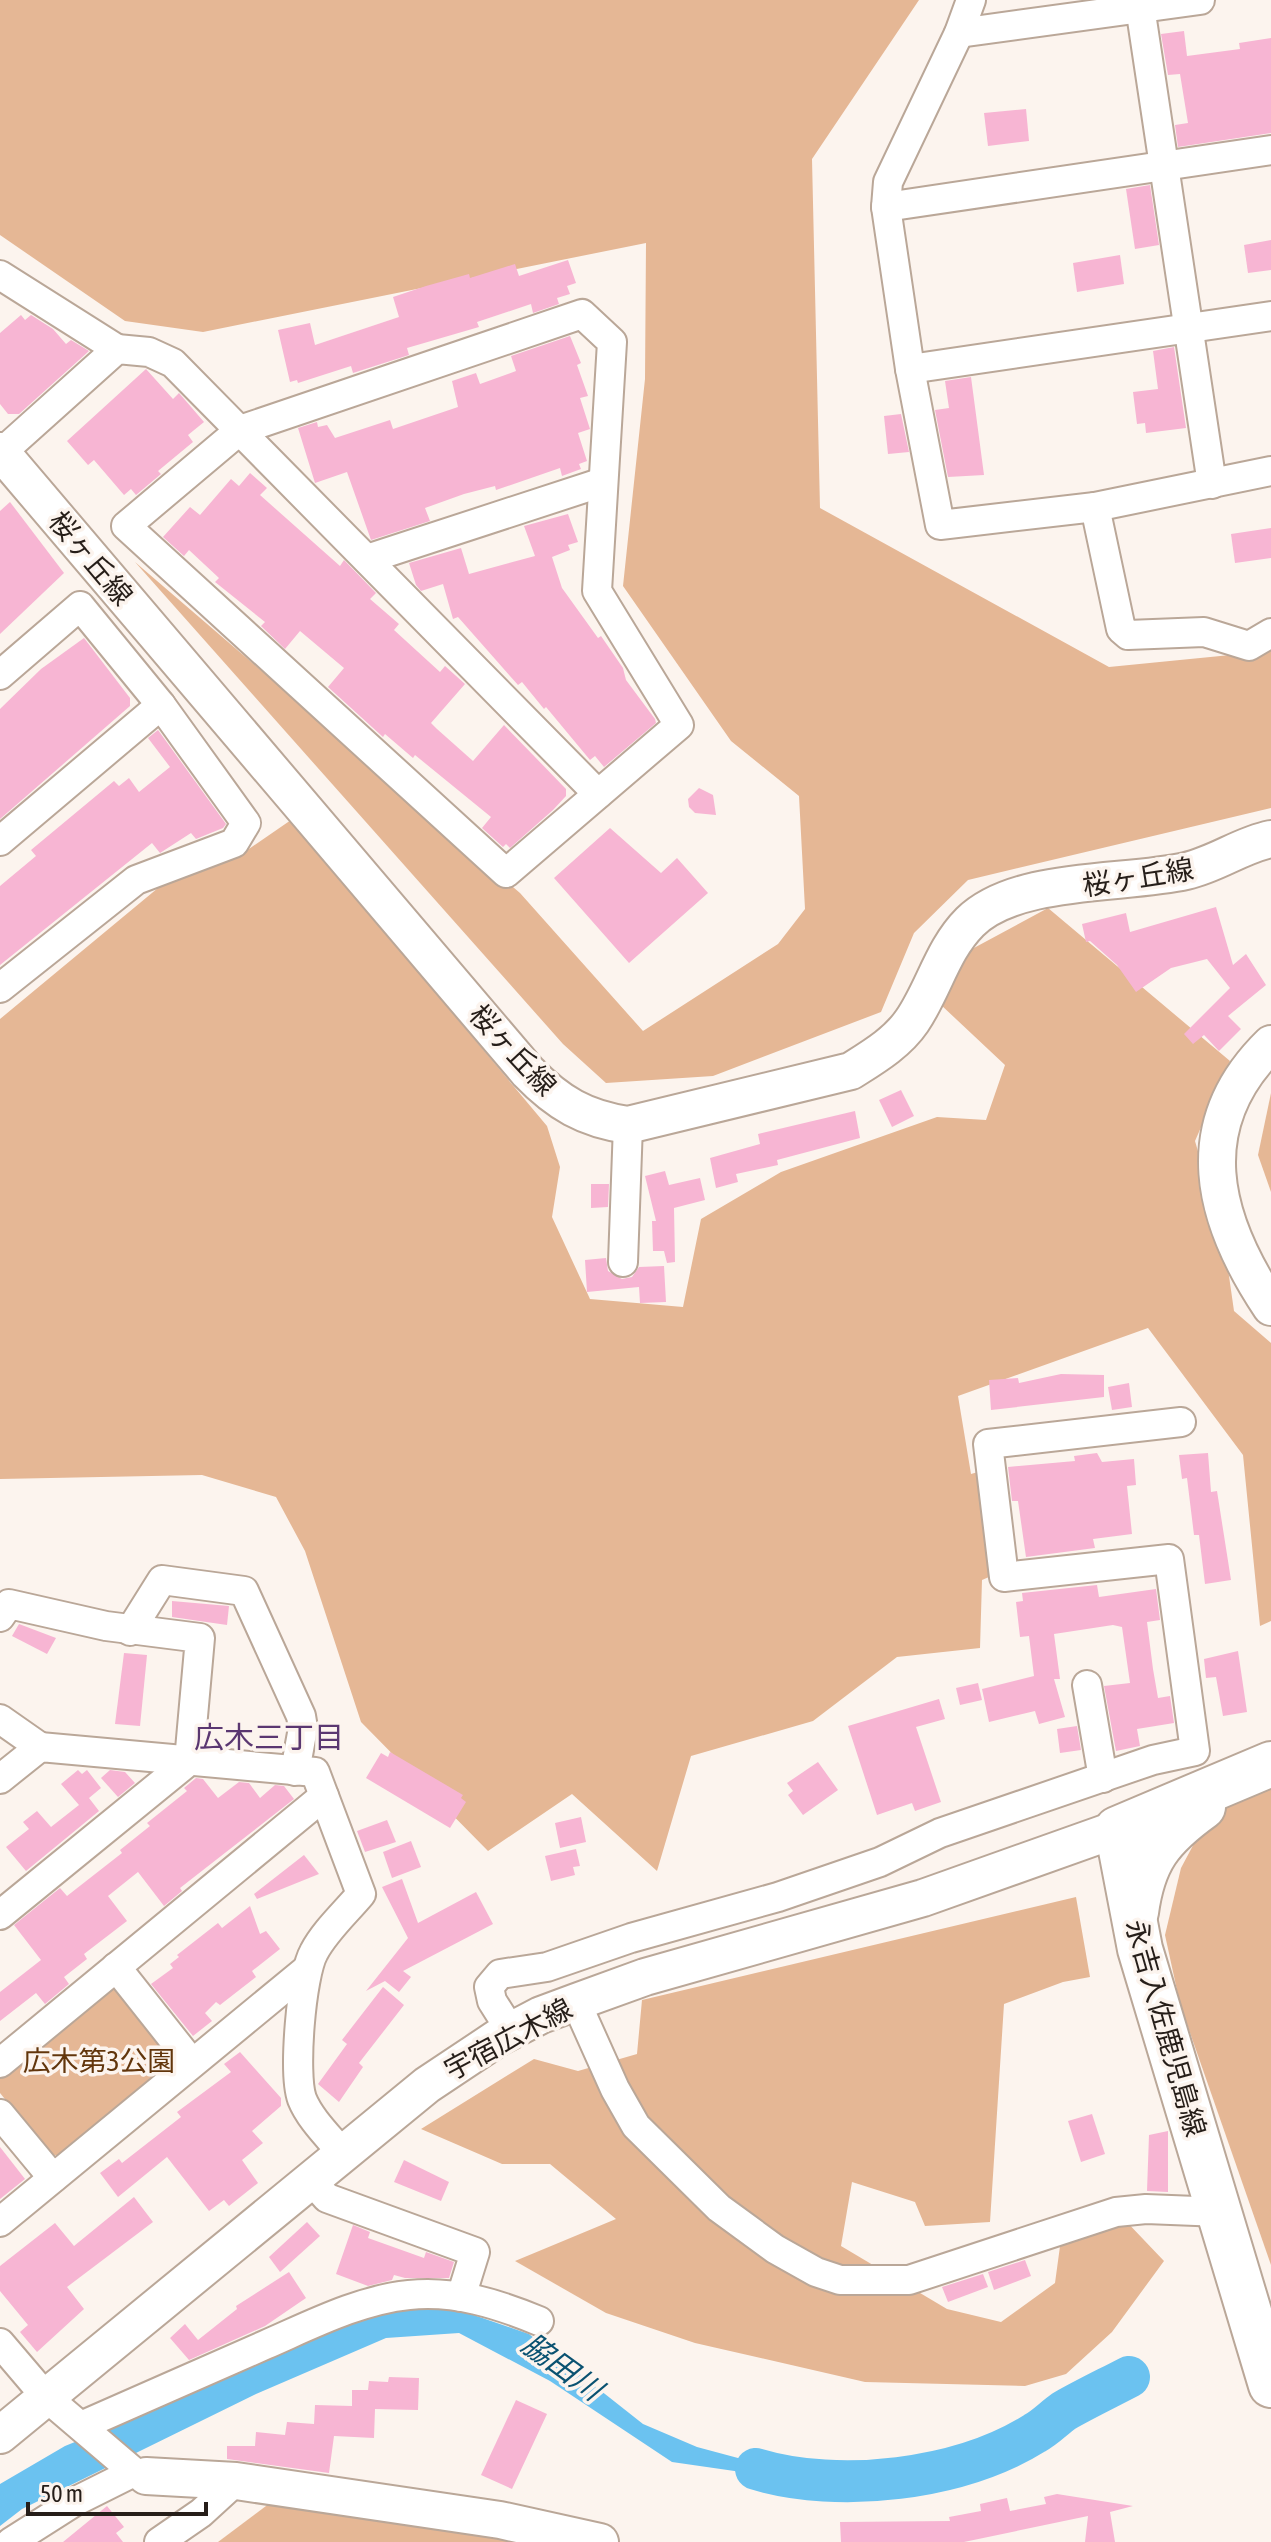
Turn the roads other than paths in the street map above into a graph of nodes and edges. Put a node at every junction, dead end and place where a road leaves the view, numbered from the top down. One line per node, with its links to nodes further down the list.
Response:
1 (971, 0): 4 (street)
2 (1200, 0): 3 (street)
3 (1140, 5): 4 (street); 6 (street)
4 (959, 33): 7 (street)
5 (1271, 150): 6 (street)
6 (1166, 167): 7 (street); 10 (street)
7 (886, 207): 12 (street)
8 (0, 275): 11 (street)
9 (1271, 316): 10 (street)
10 (1191, 329): 12 (street); 17 (street)
11 (117, 349): 13 (street); 14 (street)
12 (910, 369): 18 (street)
13 (240, 430): 16 (street); 19 (street); 23 (street)
14 (0, 453): 28 (street, 桜ヶ丘線)
15 (1271, 471): 17 (street)
16 (603, 482): 19 (street); 23 (street)
17 (1212, 484): 18 (street)
18 (1095, 507): 20 (street)
19 (367, 559): 23 (street)
20 (1271, 633)
21 (0, 675): 22 (street)
22 (161, 705): 25 (street); 26 (street)
23 (598, 794)
24 (1271, 839): 28 (street, 桜ヶ丘線)
25 (0, 841)
26 (0, 988)
27 (1271, 1044): 30 (street)
28 (628, 1125): 29 (street)
29 (623, 1262)
30 (1271, 1307)
31 (1181, 1422): 40 (street)
32 (0, 1617): 33 (street)
33 (130, 1631): 37 (street); 39 (street)
34 (1087, 1685): 40 (street)
35 (0, 1719): 36 (street)
36 (40, 1747): 37 (street); 41 (street)
37 (189, 1761): 39 (street); 44 (street)
38 (1259, 1769): 43 (main road); 45 (main road)
39 (295, 1771): 42 (street)
40 (1103, 1778): 49 (street)
41 (0, 1779)
42 (324, 1796): 46 (street); 47 (street)
43 (1117, 1829): 45 (main road, 永吉入佐鹿児島線); 48 (street, 宇宿広木線)
44 (0, 1915)
45 (1134, 1921): 56 (main road, 永吉入佐鹿児島線)
46 (116, 1967): 50 (street); 51 (street)
47 (306, 1970): 51 (street); 53 (street)
48 (576, 2002): 49 (street, 宇宿広木線); 56 (street)
49 (511, 2031): 53 (street, 宇宿広木線)
50 (0, 2063)
51 (192, 2063): 54 (street)
52 (0, 2114): 54 (street)
53 (343, 2154): 55 (street, 宇宿広木線)
54 (53, 2178): 57 (street)
55 (311, 2180): 58 (street); 62 (street, 宇宿広木線)
56 (1221, 2212): 61 (main road, 永吉入佐鹿児島線)
57 (0, 2222)
58 (461, 2297): 59 (street); 63 (street)
59 (539, 2321)
60 (0, 2343): 62 (street)
61 (1271, 2385)
62 (46, 2397): 63 (street); 64 (street, 宇宿広木線)
63 (84, 2428): 65 (street)
64 (0, 2435)
65 (135, 2470): 66 (street); 67 (street)
66 (236, 2481): 68 (street); 69 (street)
67 (11, 2542)
68 (159, 2542)
69 (600, 2542)

